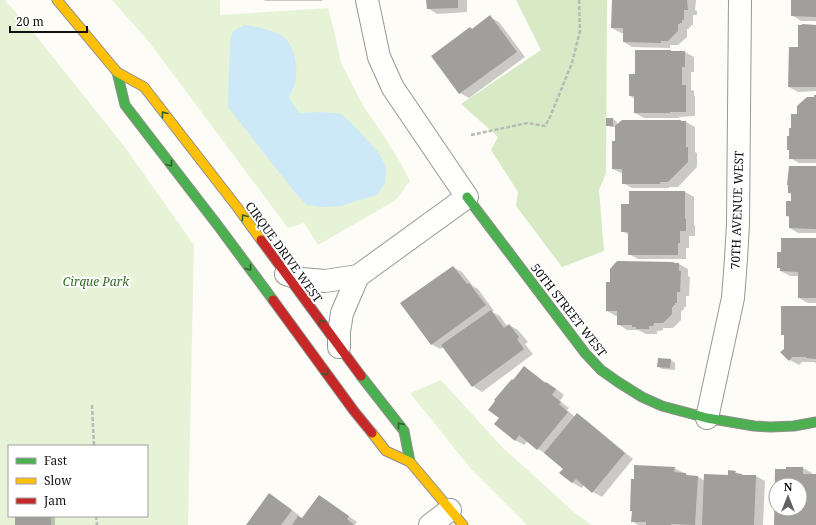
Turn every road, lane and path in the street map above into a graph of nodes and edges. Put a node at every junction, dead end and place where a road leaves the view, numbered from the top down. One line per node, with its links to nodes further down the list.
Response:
1 (57, 0): 5 (main road, CIRQUE DRIVE WEST)
2 (367, 0): 7 (street)
3 (579, 0): 6 (path)
4 (740, 0): 12 (street, 70TH AVENUE WEST)
5 (117, 72): 8 (main road, CIRQUE DRIVE WEST, one-way to 5); 15 (main road, CIRQUE DRIVE WEST, one-way to 15)
6 (471, 135)
7 (467, 197): 9 (street); 12 (main road, 50TH STREET WEST)
8 (286, 274): 9 (street); 10 (main road, CIRQUE DRIVE WEST, one-way to 8)
9 (358, 276): 10 (street)
10 (340, 347): 15 (main road, CIRQUE DRIVE WEST, one-way to 10)
11 (92, 405): 14 (path)
12 (707, 418): 13 (main road, 50TH STREET WEST)
13 (816, 422)
14 (94, 445)
15 (410, 462): 16 (main road, CIRQUE DRIVE WEST)
16 (457, 518): 17 (street)
17 (430, 525)

